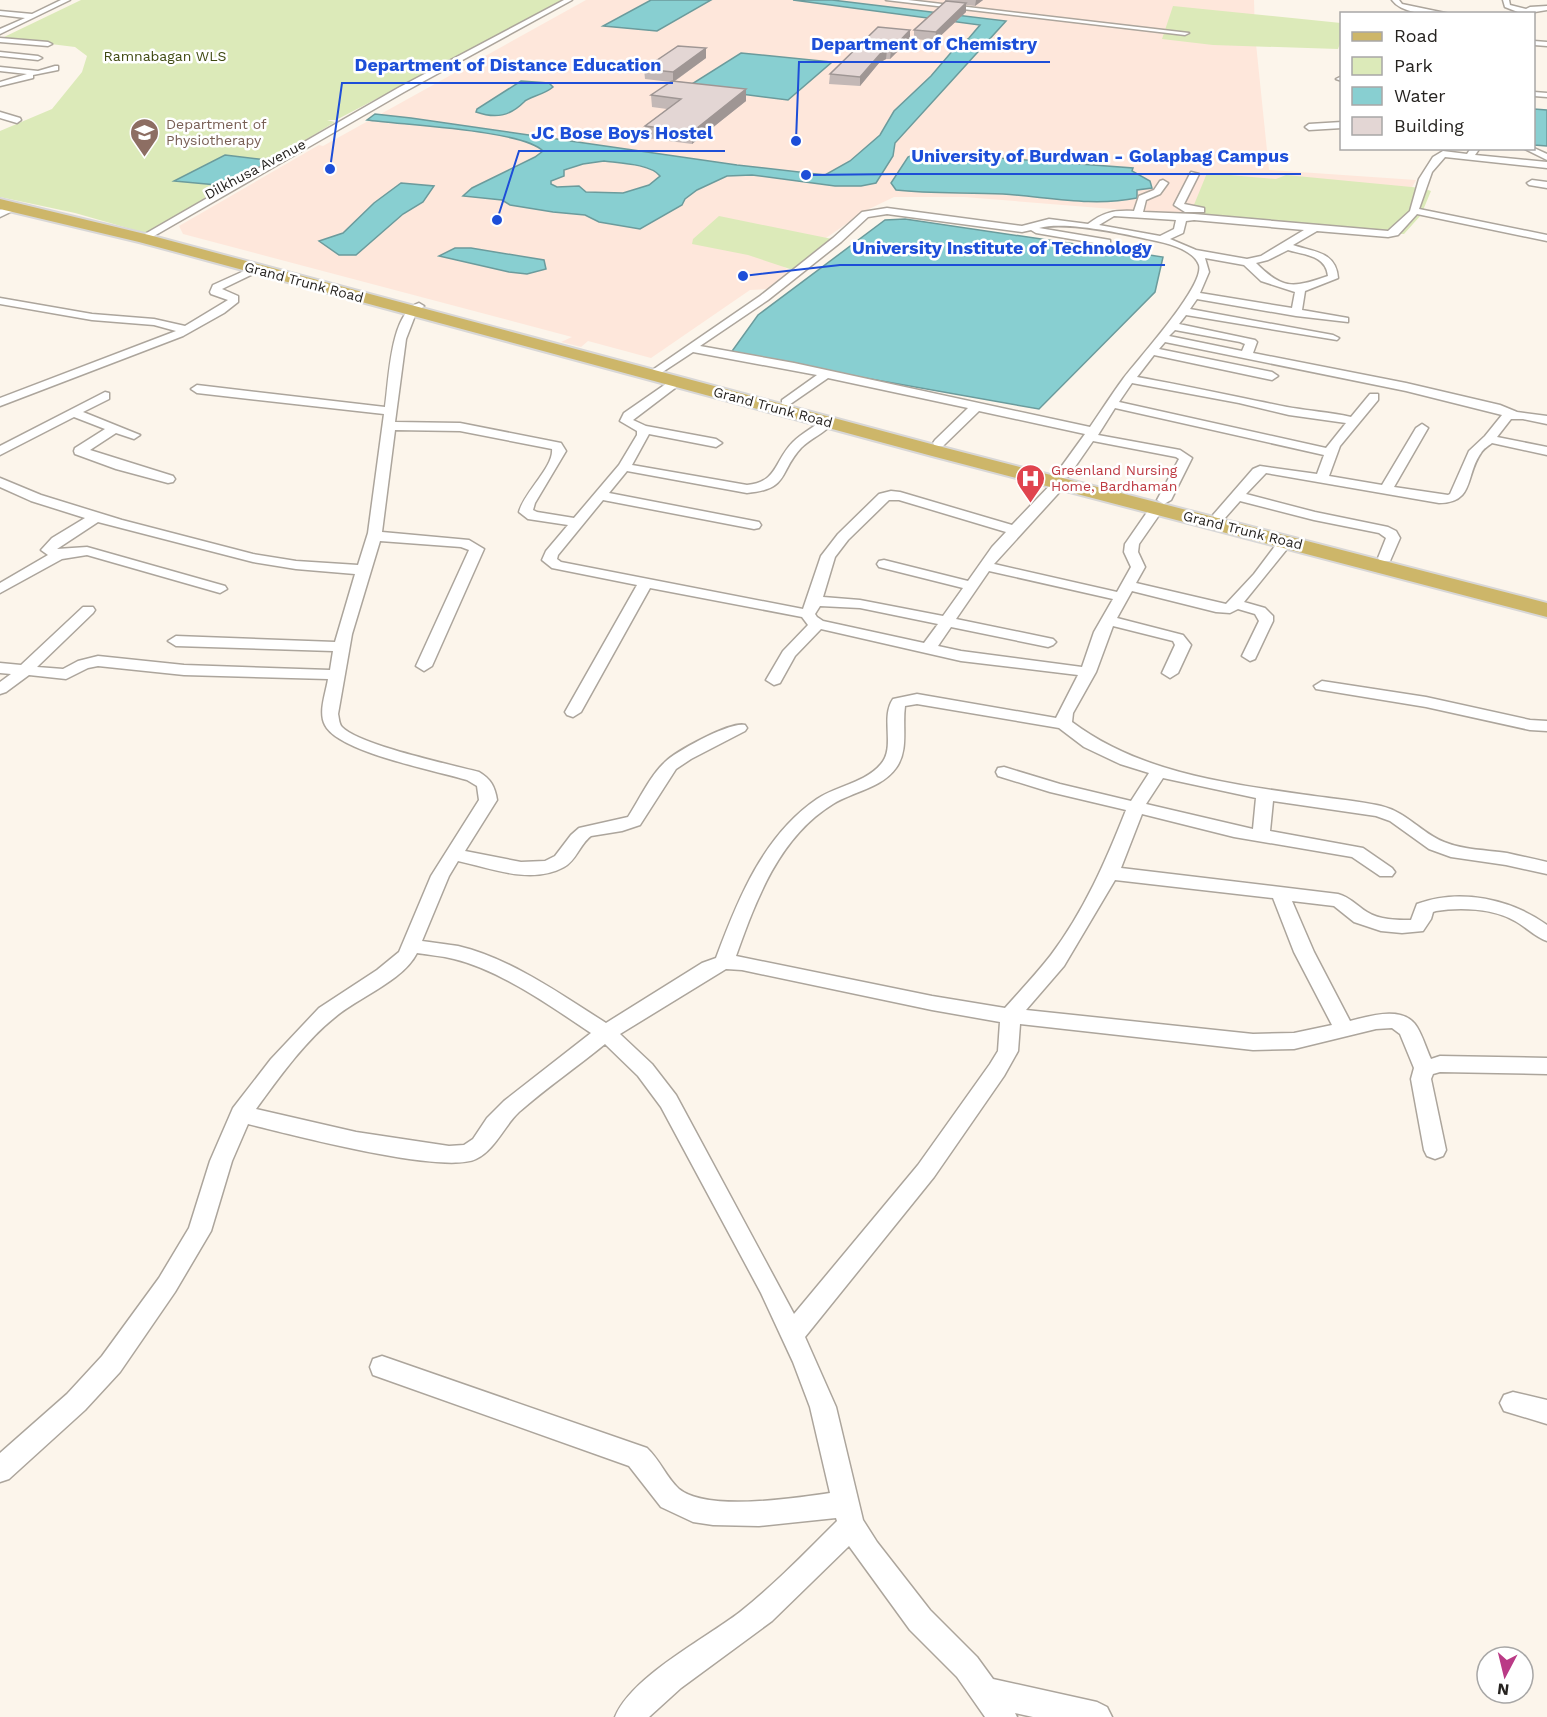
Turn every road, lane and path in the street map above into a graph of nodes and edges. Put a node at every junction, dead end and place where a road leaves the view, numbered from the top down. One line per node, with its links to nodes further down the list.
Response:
1 (67, 0): 11 (street)
2 (569, 0): 49 (street, Dilkhusa Avenue)
3 (889, 0): 15 (street)
4 (1395, 0): 7 (street)
5 (1506, 0): 8 (street)
6 (1547, 8): 9 (street)
7 (1435, 12)
8 (1524, 12)
9 (1529, 12)
10 (0, 14): 11 (street)
11 (32, 16): 13 (street)
12 (0, 27): 13 (street)
13 (10, 27): 14 (street)
14 (0, 32)
15 (1185, 33)
16 (0, 40): 17 (street)
17 (48, 44)
18 (0, 54): 19 (street)
19 (38, 58)
20 (55, 68): 22 (street)
21 (0, 69): 22 (street)
22 (38, 73): 23 (street)
23 (0, 84)
24 (0, 115): 25 (street)
25 (17, 120)
26 (1340, 125): 27 (street)
27 (1309, 128)
28 (1542, 152): 30 (street)
29 (1473, 153): 31 (street); 38 (street)
30 (1547, 157)
31 (1547, 165)
32 (1194, 174): 43 (street)
33 (1163, 183): 40 (street)
34 (1532, 183): 35 (street)
35 (1547, 185)
36 (0, 196): 49 (main road, Grand Trunk Road)
37 (6, 208): 49 (main road, Grand Trunk Road)
38 (1415, 211): 48 (street); 50 (street)
39 (992, 214): 45 (street)
40 (1138, 214): 42 (street); 46 (street)
41 (1004, 215): 44 (street)
42 (1185, 218): 43 (street); 51 (street)
43 (1215, 219): 48 (street)
44 (1049, 222): 46 (street); 47 (street)
45 (982, 224): 47 (street); 70 (street)
46 (1090, 227): 51 (street)
47 (1031, 228): 52 (street)
48 (1315, 228): 53 (street)
49 (140, 235): 56 (main road, Grand Trunk Road); 62 (main road, Grand Trunk Road)
50 (1547, 238)
51 (1162, 239): 54 (street)
52 (1106, 242)
53 (1287, 246): 55 (street); 58 (street)
54 (1194, 253): 55 (street); 59 (street)
55 (1247, 262): 57 (street)
56 (255, 269): 62 (main road, Grand Trunk Road); 67 (street)
57 (1272, 282): 58 (street); 61 (street)
58 (1299, 290): 64 (street)
59 (1193, 295): 61 (street); 63 (street)
60 (0, 301): 67 (street)
61 (1247, 304): 64 (street)
62 (415, 308): 73 (main road, Grand Trunk Road); 77 (main road, Grand Trunk Road); 87 (street)
63 (1183, 311): 66 (street); 69 (street)
64 (1296, 312): 65 (street)
65 (1344, 320)
66 (1171, 326): 68 (street); 72 (street)
67 (186, 330): 81 (street)
68 (1161, 338): 71 (street); 72 (street)
69 (1333, 338)
70 (690, 348): 73 (street); 74 (street)
71 (1150, 351): 75 (street); 76 (street)
72 (1246, 355): 86 (street)
73 (657, 371): 82 (main road, Grand Trunk Road)
74 (825, 375): 82 (street); 84 (street)
75 (1272, 376)
76 (1129, 378): 83 (street); 89 (street)
77 (677, 382): 90 (main road, Grand Trunk Road); 92 (street)
78 (197, 389): 87 (street)
79 (105, 396): 85 (street)
80 (1374, 397): 89 (street)
81 (0, 402)
82 (786, 403): 98 (main road, Grand Trunk Road)
83 (1112, 404): 94 (street); 101 (street)
84 (975, 407): 94 (street); 98 (street)
85 (74, 413): 91 (street); 99 (street)
86 (1514, 415): 88 (street); 96 (street)
87 (391, 418): 113 (street); 116 (street)
88 (1547, 420)
89 (1353, 421): 101 (street)
90 (828, 422): 102 (street); 104 (main road, Grand Trunk Road)
91 (115, 428): 95 (street); 103 (street)
92 (643, 429): 97 (street); 102 (street)
93 (1422, 429): 107 (street)
94 (1093, 434): 104 (street); 110 (street)
95 (134, 435)
96 (1489, 439): 100 (street); 107 (street)
97 (716, 443)
98 (939, 443): 104 (main road, Grand Trunk Road)
99 (0, 451)
100 (1547, 451)
101 (1330, 453): 105 (street)
102 (624, 467): 108 (street)
103 (168, 478)
104 (1061, 478): 110 (main road, Grand Trunk Road); 115 (street)
105 (1322, 478): 107 (street); 109 (street)
106 (0, 482): 112 (street)
107 (1386, 489)
108 (601, 496): 113 (street); 114 (street)
109 (1238, 496): 111 (street); 119 (street)
110 (1160, 504): 111 (main road, Grand Trunk Road); 117 (main road, Grand Trunk Road); 127 (street)
111 (1220, 515): 119 (main road, Grand Trunk Road)
112 (96, 517): 118 (street); 122 (street)
113 (577, 522): 123 (street)
114 (754, 525)
115 (1013, 530): 121 (street); 132 (street)
116 (374, 536): 122 (street); 140 (street)
117 (1286, 541): 129 (street); 131 (main road, Grand Trunk Road)
118 (58, 555): 125 (street); 126 (street)
119 (1385, 558): 128 (main road, Grand Trunk Road)
120 (884, 564): 124 (street)
121 (985, 566): 124 (street); 127 (street)
122 (364, 570): 137 (street)
123 (646, 582): 132 (street); 149 (street)
124 (972, 586): 134 (street)
125 (220, 589)
126 (0, 590)
127 (1125, 591): 129 (street); 133 (street)
128 (1547, 600)
129 (1236, 604): 139 (street)
130 (88, 610): 142 (street)
131 (1547, 610)
132 (814, 613): 134 (street); 138 (street); 146 (street)
133 (1108, 620): 143 (street); 144 (street)
134 (947, 621): 136 (street); 138 (street)
135 (176, 641): 137 (street)
136 (1048, 642)
137 (342, 647): 145 (street)
138 (928, 650): 143 (street)
139 (1250, 656)
140 (424, 666)
141 (0, 668): 142 (street)
142 (23, 672): 145 (street); 148 (street)
143 (1088, 672): 150 (street)
144 (1170, 673)
145 (337, 675): 158 (street)
146 (774, 680)
147 (1322, 686): 151 (street)
148 (0, 689)
149 (573, 712)
150 (1064, 724): 153 (street); 165 (street)
151 (1547, 726)
152 (739, 728): 158 (street)
153 (1159, 771): 155 (street); 156 (street)
154 (1004, 772): 156 (street)
155 (1265, 793): 157 (street); 159 (street)
156 (1136, 807): 157 (street); 161 (street)
157 (1261, 836): 160 (street)
158 (453, 854): 164 (street)
159 (1547, 868)
160 (1386, 872)
161 (1110, 873): 162 (street); 166 (street)
162 (1280, 894): 163 (street); 167 (street)
163 (1547, 934)
164 (412, 946): 168 (street); 171 (street)
165 (724, 962): 166 (street); 168 (street)
166 (1010, 1016): 167 (street); 173 (street)
167 (1344, 1029): 170 (street)
168 (606, 1033): 171 (street); 173 (street)
169 (1547, 1066): 170 (street)
170 (1424, 1068): 172 (street)
171 (241, 1114): 177 (street)
172 (1435, 1150)
173 (792, 1335): 178 (street)
174 (382, 1367): 178 (street)
175 (1513, 1403): 176 (street)
176 (1547, 1412)
177 (0, 1470)
178 (848, 1514): 179 (street); 180 (street)
179 (986, 1692): 181 (street); 182 (street)
180 (630, 1717)
181 (1002, 1717)
182 (1097, 1717)

